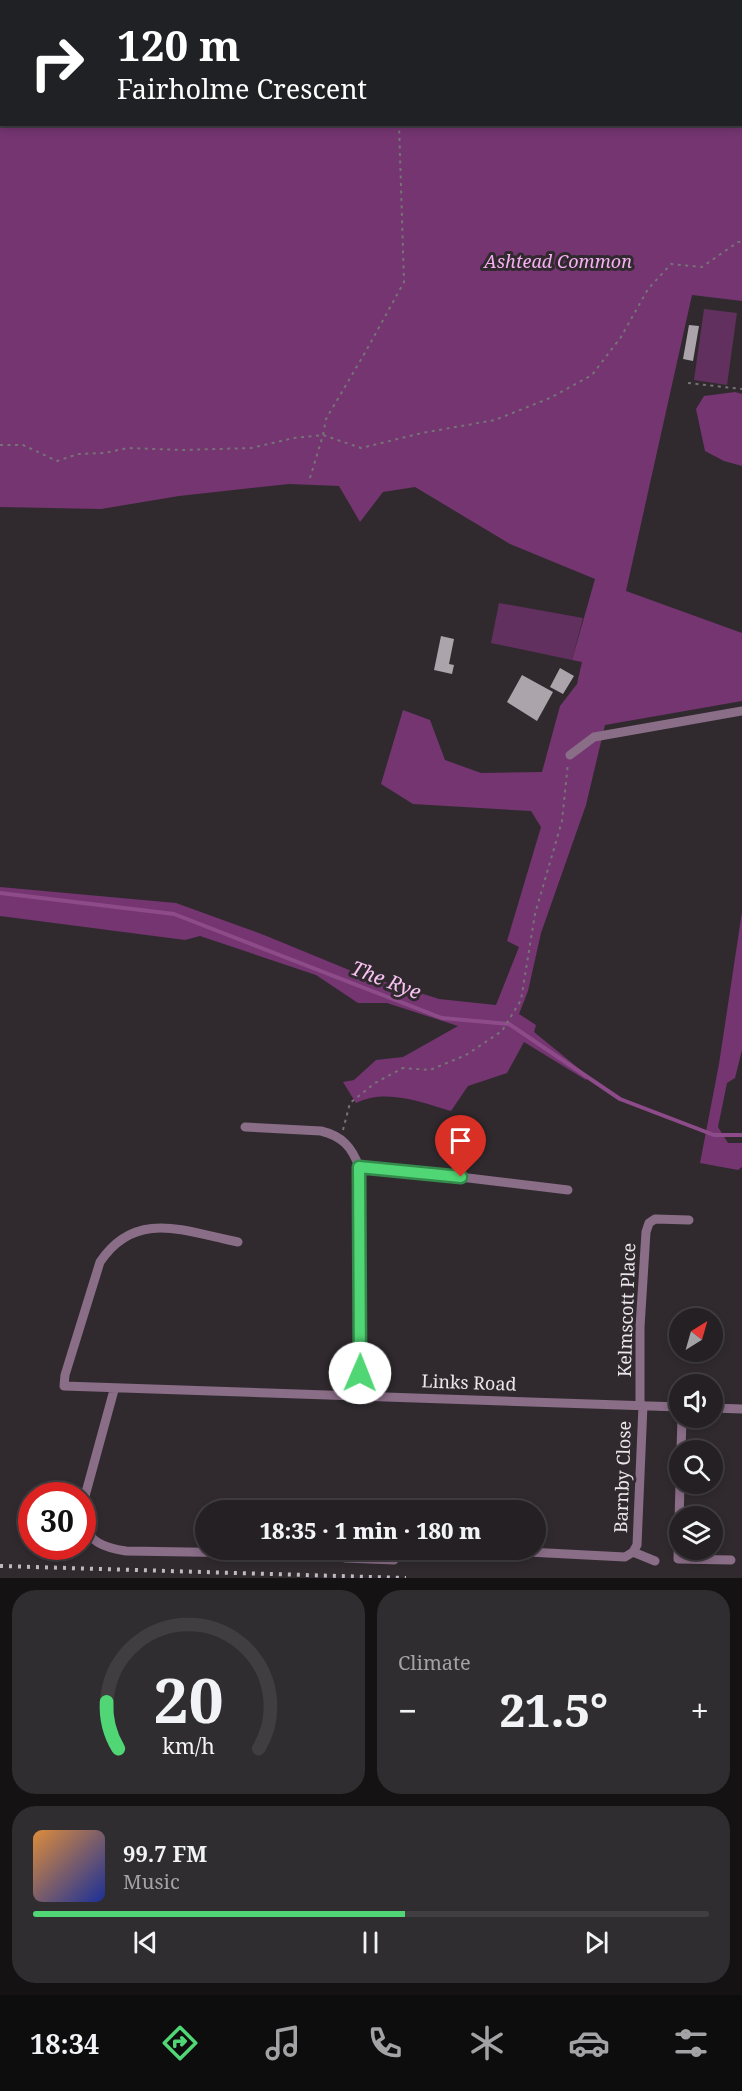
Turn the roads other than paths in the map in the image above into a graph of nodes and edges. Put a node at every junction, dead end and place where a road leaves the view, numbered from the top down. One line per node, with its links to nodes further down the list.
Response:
1 (742, 711): 2 (street)
2 (570, 755)
3 (244, 1127): 4 (street)
4 (359, 1167): 5 (street); 9 (street)
5 (568, 1190)
6 (689, 1220): 10 (street, Kelmscott Place)
7 (238, 1242): 8 (street, Links Road)
8 (114, 1390): 9 (street, Links Road); 14 (street)
9 (359, 1396): 10 (street, Links Road)
10 (641, 1405): 11 (street, Links Road); 18 (street, Barnby Close)
11 (669, 1406)
12 (723, 1408): 13 (street)
13 (742, 1409)
14 (89, 1482)
15 (680, 1494): 20 (street)
16 (96, 1542): 17 (street)
17 (195, 1552)
18 (633, 1552): 19 (street, Barnby Close); 21 (street)
19 (546, 1553)
20 (731, 1560)
21 (655, 1561)

